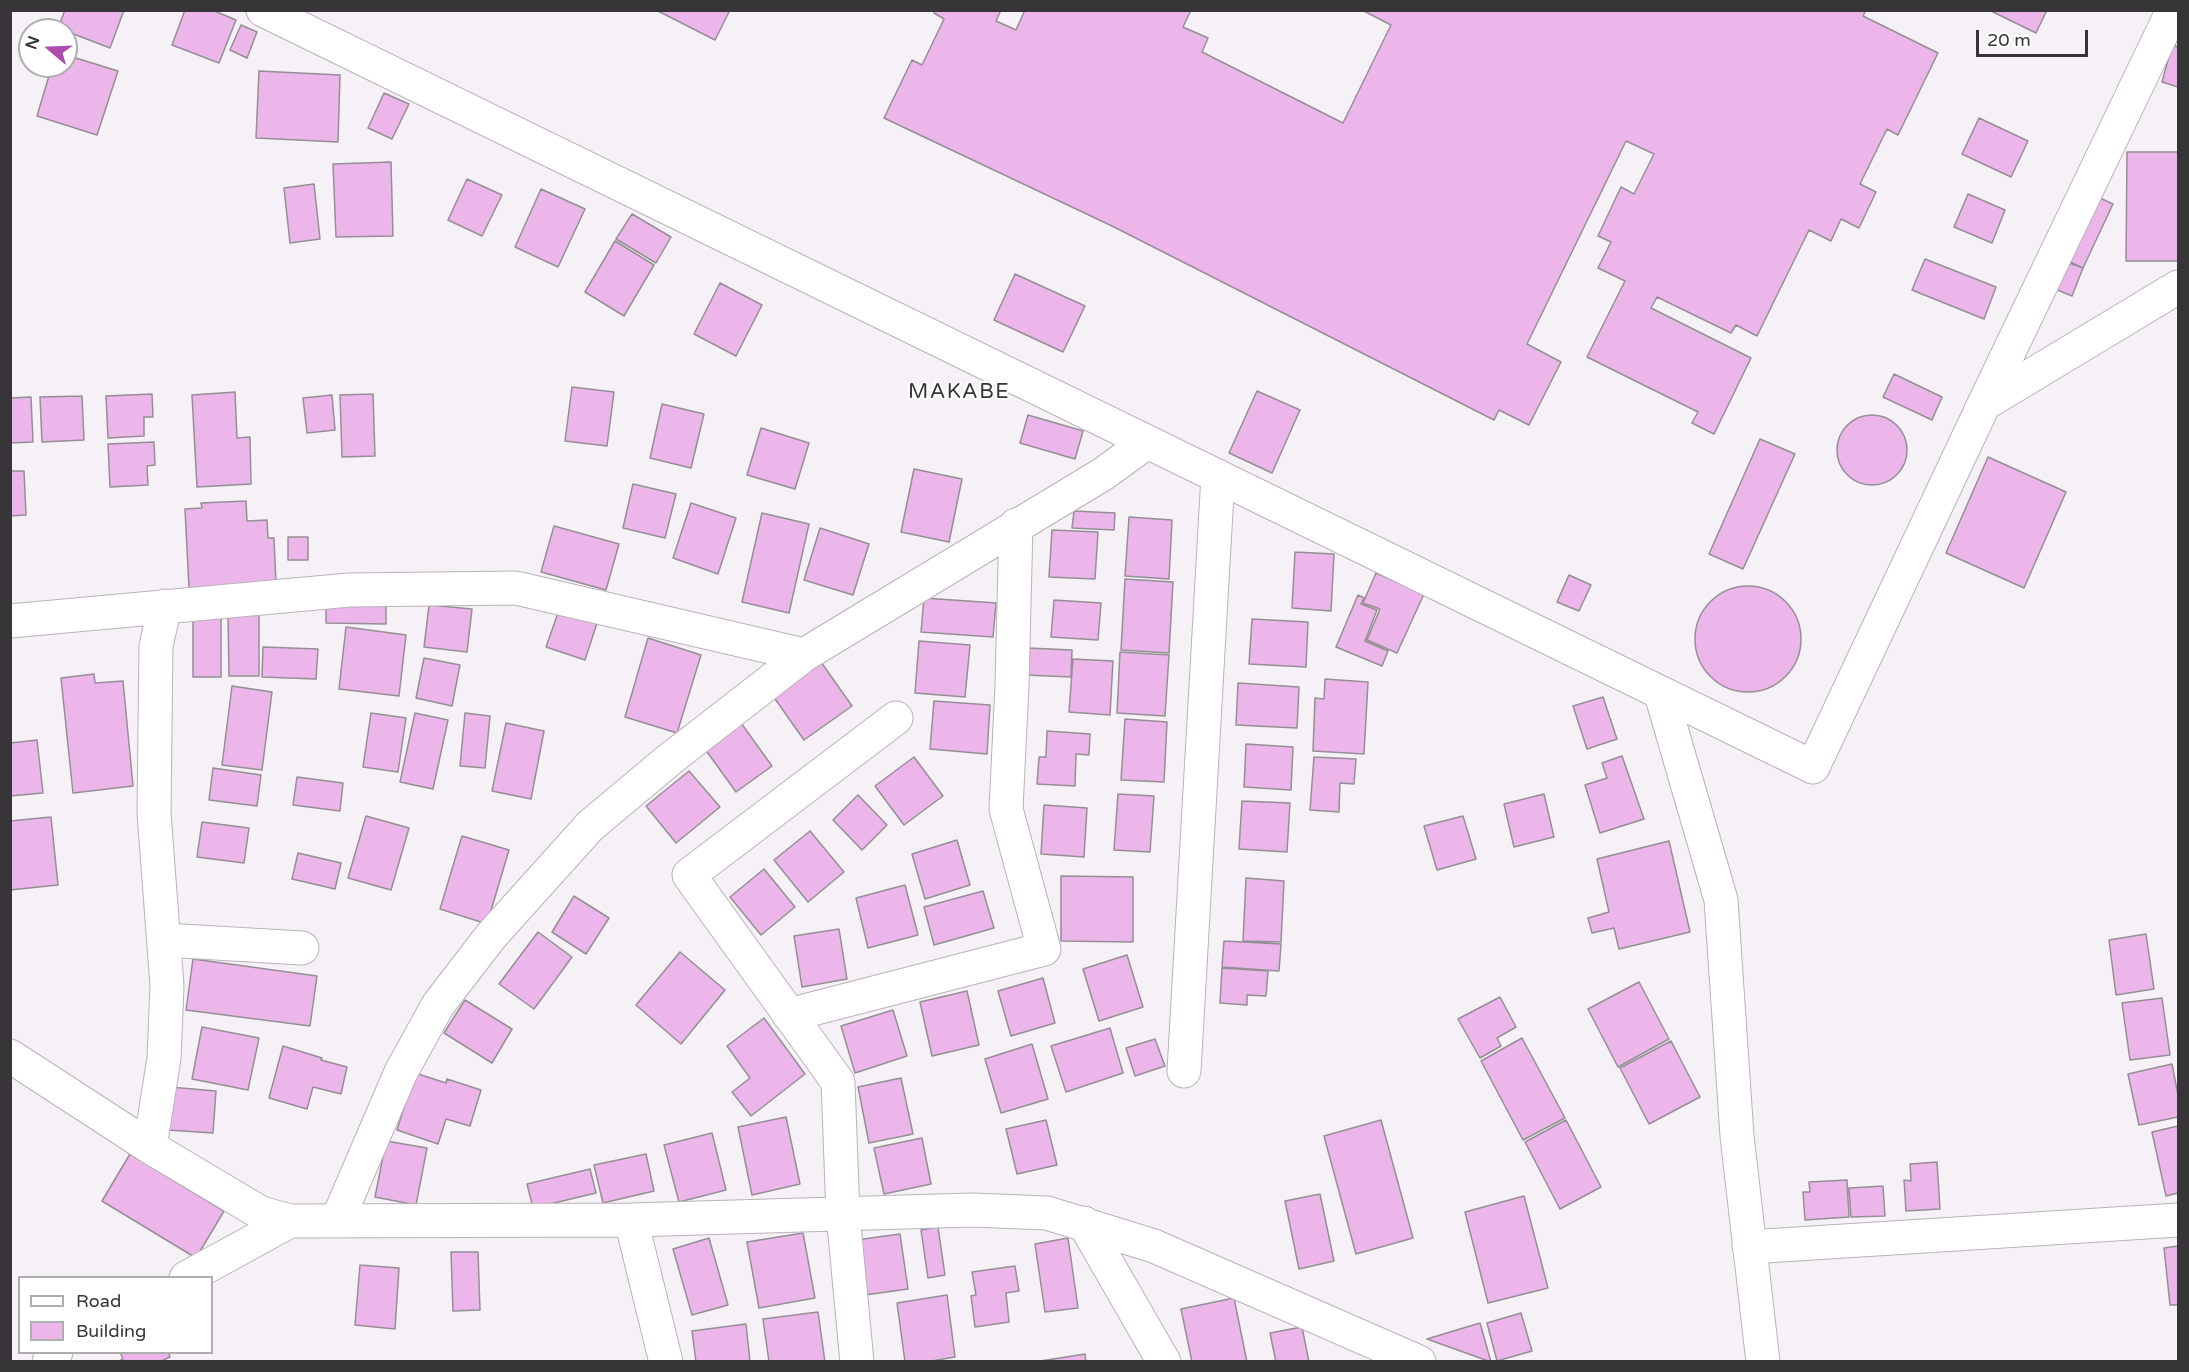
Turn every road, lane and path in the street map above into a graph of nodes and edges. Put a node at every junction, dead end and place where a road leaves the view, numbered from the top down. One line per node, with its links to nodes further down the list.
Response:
1 (263, 10): 5 (street)
2 (2173, 10): 4 (street)
3 (2178, 287): 4 (street)
4 (1984, 404): 11 (street)
5 (1147, 442): 6 (street); 7 (street)
6 (1218, 476): 11 (street); 17 (street)
7 (1016, 525): 10 (street); 15 (street)
8 (165, 606): 9 (street); 10 (street); 13 (street)
9 (10, 621)
10 (804, 655): 23 (street)
11 (1661, 694): 25 (street)
12 (896, 718): 15 (street)
13 (164, 940): 14 (street); 18 (street)
14 (302, 948)
15 (789, 1016): 19 (street)
16 (10, 1056): 18 (street)
17 (1184, 1071)
18 (150, 1147): 22 (street)
19 (843, 1214): 20 (street); 24 (street); 28 (street)
20 (630, 1220): 23 (street); 27 (street)
21 (2178, 1220): 25 (street)
22 (290, 1221): 23 (street); 26 (street)
23 (337, 1221)
24 (1084, 1223): 29 (street); 30 (street)
25 (1749, 1247): 31 (street)
26 (190, 1276)
27 (666, 1362)
28 (857, 1362)
29 (1164, 1362)
30 (1419, 1362)
31 (1763, 1362)

